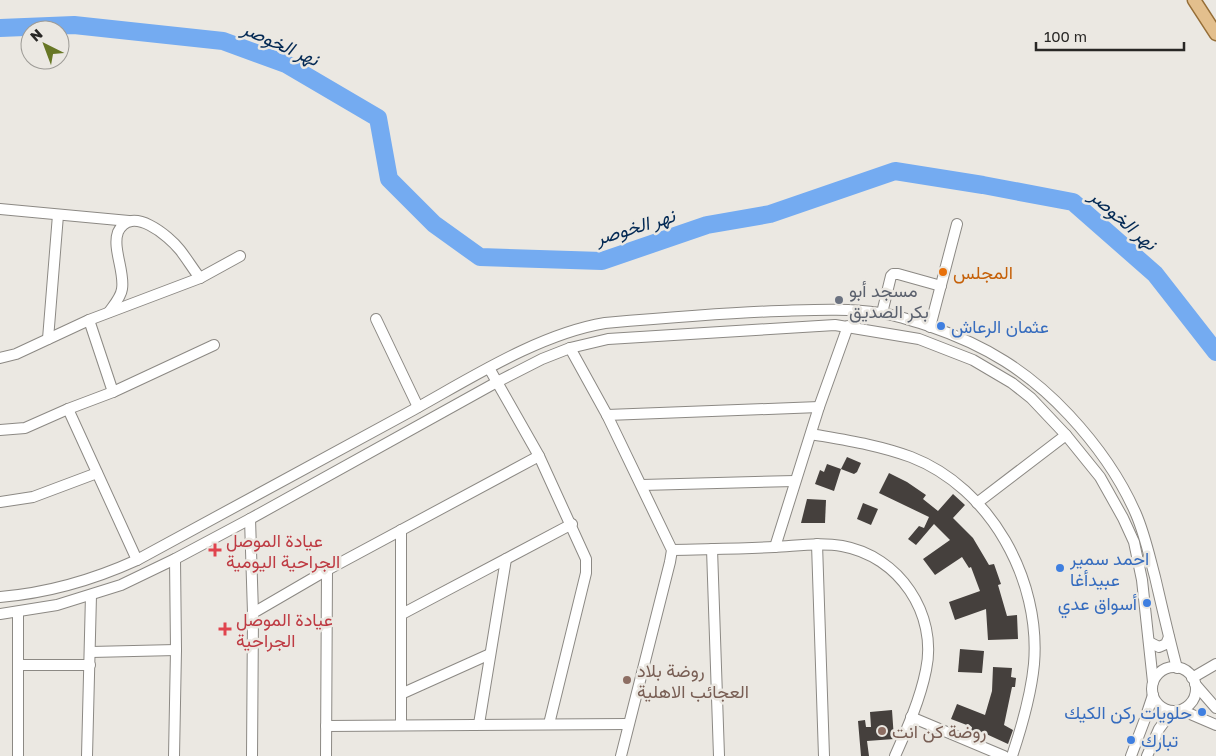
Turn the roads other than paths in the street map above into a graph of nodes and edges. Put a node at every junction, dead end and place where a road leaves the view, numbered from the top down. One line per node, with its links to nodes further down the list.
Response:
1 (1194, 0): 2 (main road)
2 (1216, 34)
3 (0, 209): 4 (street)
4 (58, 215): 5 (street); 18 (street)
5 (129, 221): 8 (street); 10 (street)
6 (957, 224): 9 (street)
7 (240, 256): 8 (street)
8 (200, 278): 10 (street)
9 (941, 286): 12 (street); 16 (street)
10 (108, 312): 14 (street)
11 (736, 313): 12 (street); 17 (street); 22 (street)
12 (882, 313): 16 (street)
13 (376, 319): 25 (street)
14 (89, 320): 18 (street); 24 (street)
15 (848, 326): 17 (street); 26 (street); 31 (street)
16 (930, 327): 55 (street)
17 (737, 330): 20 (street)
18 (48, 339): 21 (street)
19 (214, 345): 24 (street)
20 (570, 348): 23 (street); 28 (street)
21 (0, 358)
22 (489, 368): 23 (street); 25 (street)
23 (497, 382): 32 (street); 38 (street)
24 (113, 392): 27 (street)
25 (418, 407): 47 (street)
26 (819, 407): 28 (street); 30 (street)
27 (68, 409): 29 (street); 33 (street)
28 (608, 415): 35 (street)
29 (0, 430)
30 (811, 434): 34 (street); 37 (street)
31 (1066, 435): 37 (street); 56 (street)
32 (539, 456): 39 (street); 40 (street)
33 (97, 473): 36 (street); 47 (street)
34 (795, 481): 35 (street); 42 (street)
35 (642, 485): 44 (street)
36 (0, 502)
37 (977, 503): 87 (street)
38 (250, 519): 45 (street); 52 (street)
39 (572, 524): 46 (street); 72 (street)
40 (401, 530): 48 (street); 54 (street)
41 (818, 544): 42 (street); 70 (street); 84 (street)
42 (775, 547): 43 (street)
43 (712, 549): 44 (street); 83 (street)
44 (672, 550): 73 (street)
45 (175, 559): 49 (street); 57 (street)
46 (506, 559): 54 (street); 59 (street)
47 (137, 560): 50 (street)
48 (327, 570): 52 (street); 76 (street)
49 (91, 595): 51 (street); 58 (street)
50 (0, 597)
51 (18, 612): 53 (street); 61 (street)
52 (253, 613): 80 (street)
53 (0, 614)
54 (402, 614): 66 (street)
55 (1169, 637): 56 (street); 63 (street)
56 (1149, 642): 65 (street)
57 (176, 650): 58 (street); 79 (street)
58 (91, 652): 62 (street)
59 (490, 654): 66 (street); 71 (street)
60 (1216, 664): 64 (street)
61 (19, 665): 62 (street); 77 (street)
62 (90, 665): 78 (street)
63 (1177, 668): 64 (street); 65 (street)
64 (1194, 681): 68 (street); 69 (street)
65 (1153, 682): 67 (street)
66 (401, 694): 74 (street)
67 (1153, 695): 69 (street); 88 (street)
68 (1216, 708)
69 (1177, 710): 75 (street); 89 (street)
70 (911, 717): 85 (street); 86 (street)
71 (479, 724): 72 (street); 74 (street)
72 (549, 724): 73 (street)
73 (628, 724): 82 (street)
74 (401, 725): 76 (street)
75 (1216, 725)
76 (326, 726): 81 (street)
77 (18, 756)
78 (87, 756)
79 (174, 756)
80 (252, 756)
81 (326, 756)
82 (621, 756)
83 (719, 756)
84 (824, 756)
85 (895, 756)
86 (1004, 756)
87 (1012, 756)
88 (1131, 756)
89 (1147, 756)

